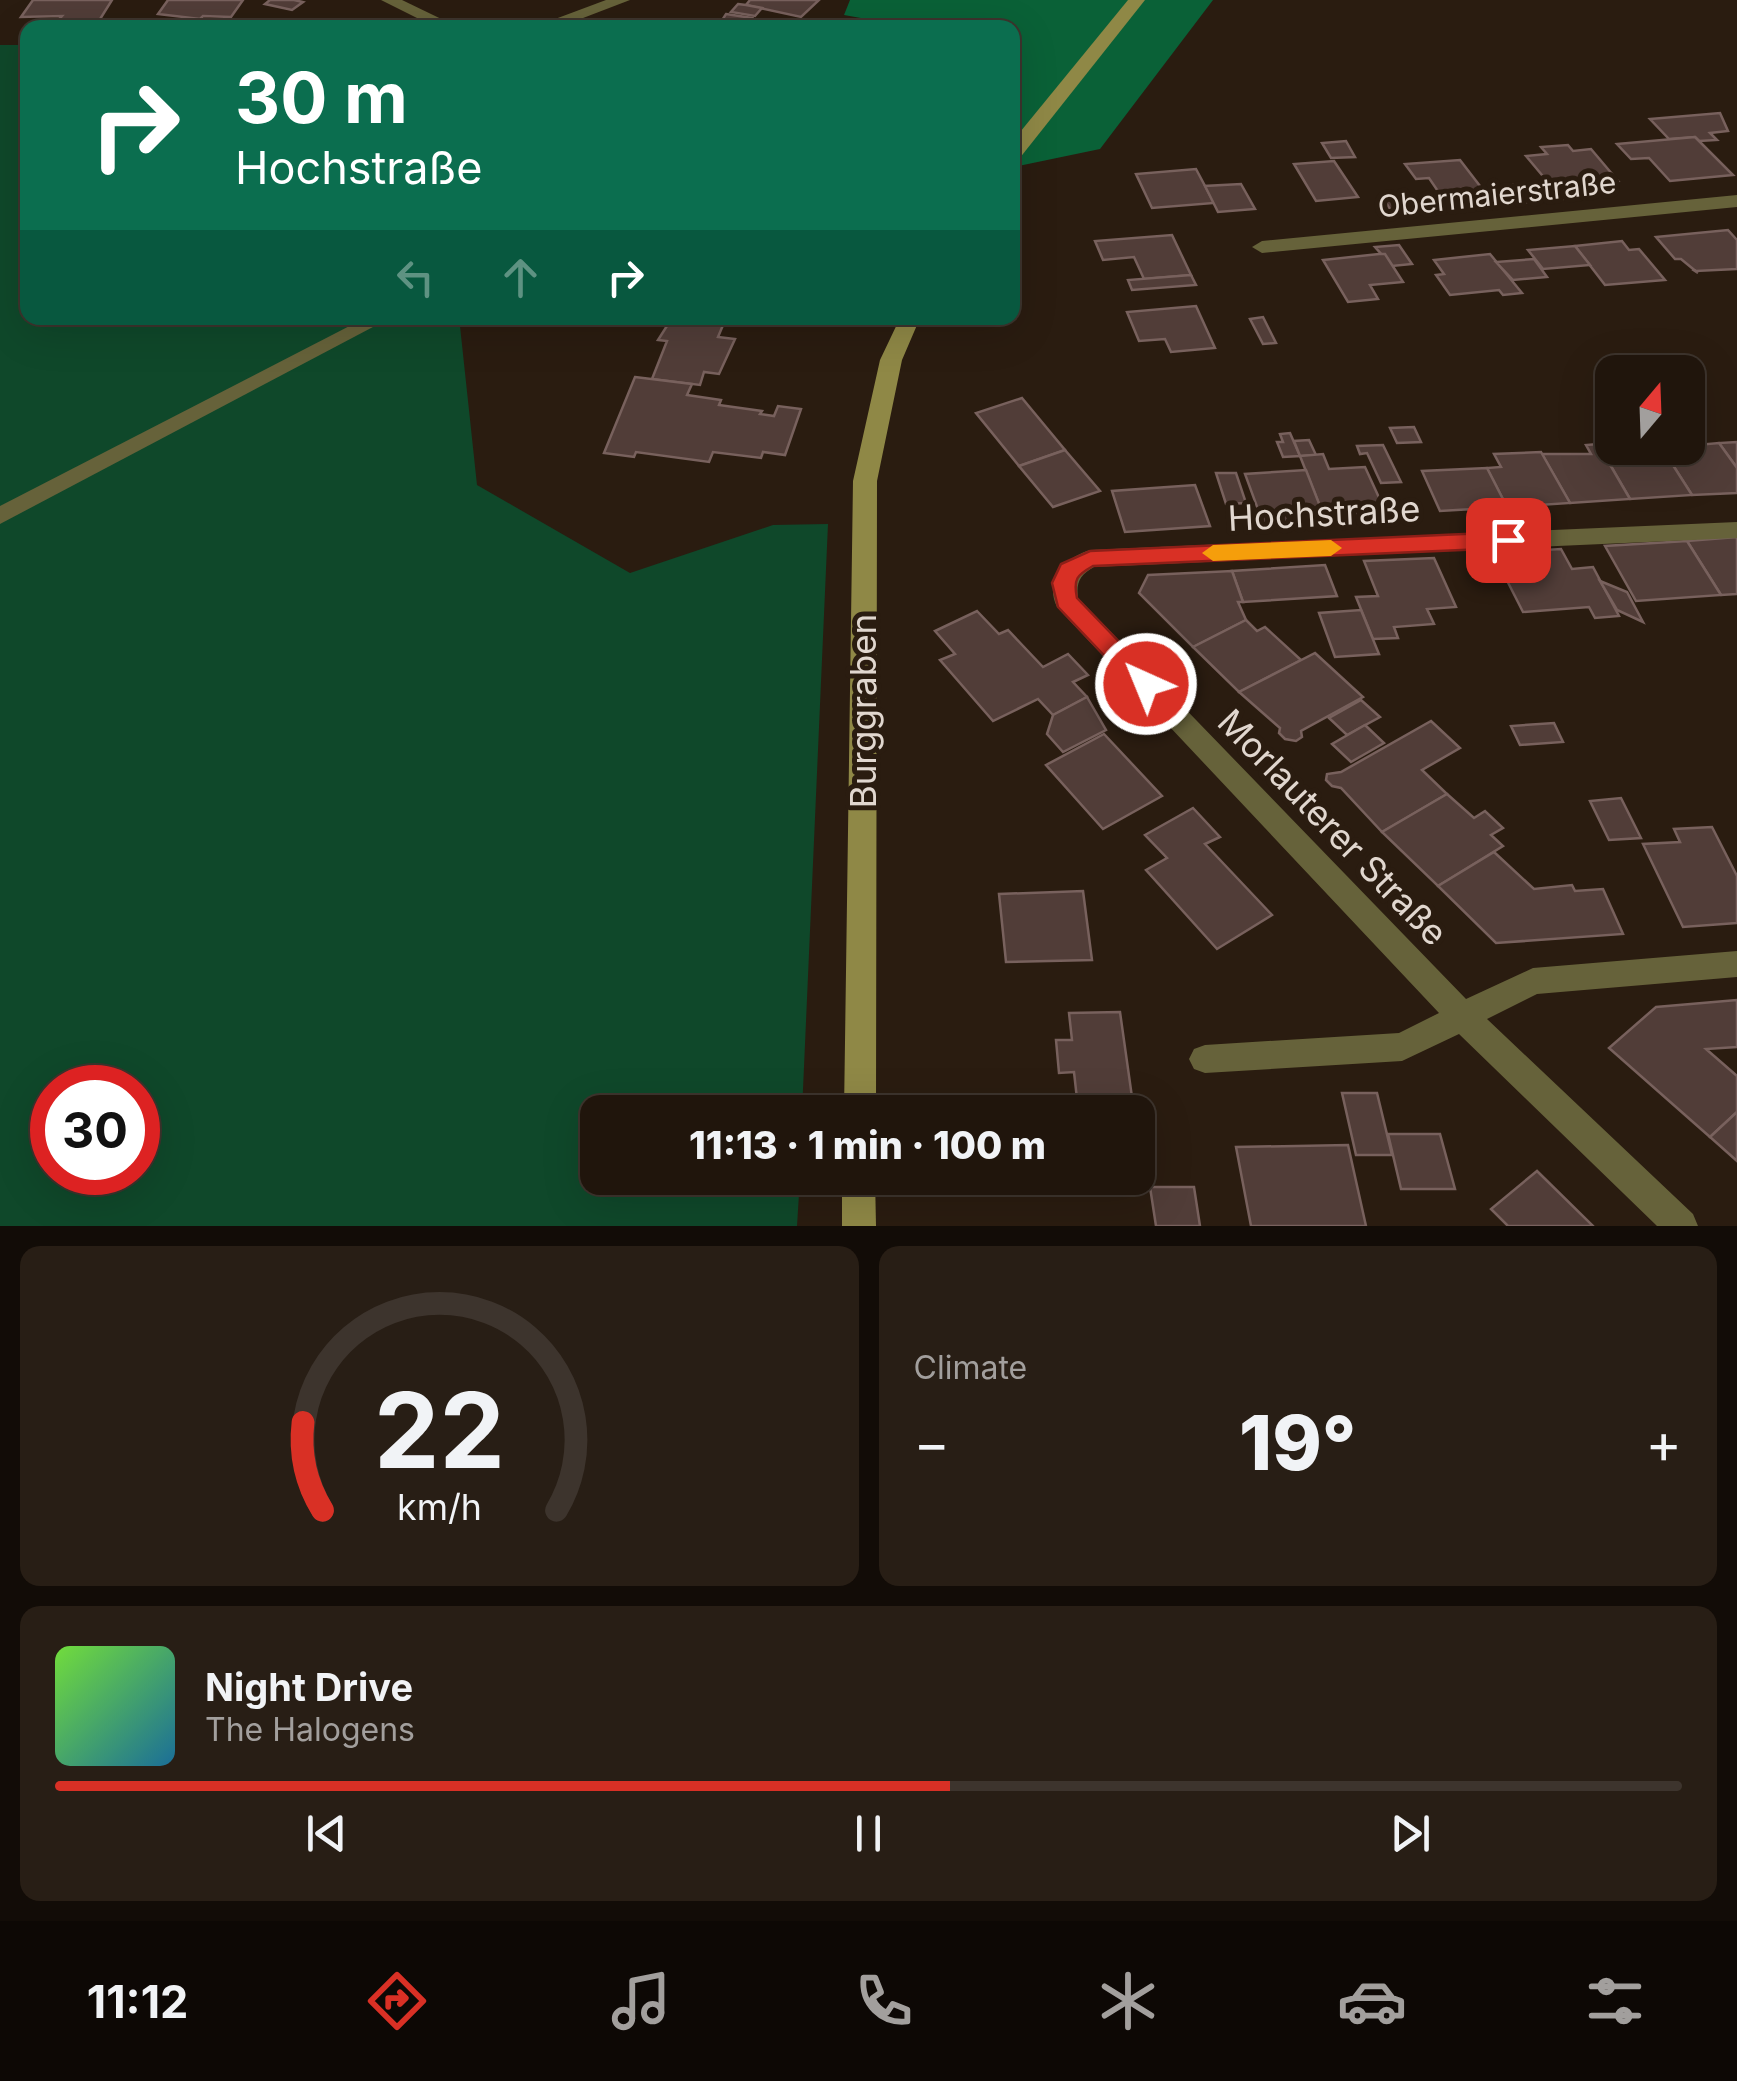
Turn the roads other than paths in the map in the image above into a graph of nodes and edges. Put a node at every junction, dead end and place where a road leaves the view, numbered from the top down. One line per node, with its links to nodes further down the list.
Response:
1 (389, 0): 4 (street)
2 (622, 0): 5 (street)
3 (1137, 0): 6 (street)
4 (434, 20)
5 (563, 20)
6 (1020, 145)
7 (1737, 200): 8 (street, Obermaierstraße)
8 (1262, 247)
9 (367, 325): 11 (street)
10 (907, 325): 17 (street, Burggraben)
11 (0, 516)
12 (1737, 530): 13 (street, Hochstraße)
13 (1066, 601): 15 (street, Morlauterer Straße)
14 (1737, 964): 15 (street)
15 (1464, 1018): 16 (street); 20 (street, Morlauterer Straße)
16 (1205, 1059)
17 (860, 1095)
18 (859, 1195): 19 (street)
19 (859, 1226)
20 (1680, 1226)

